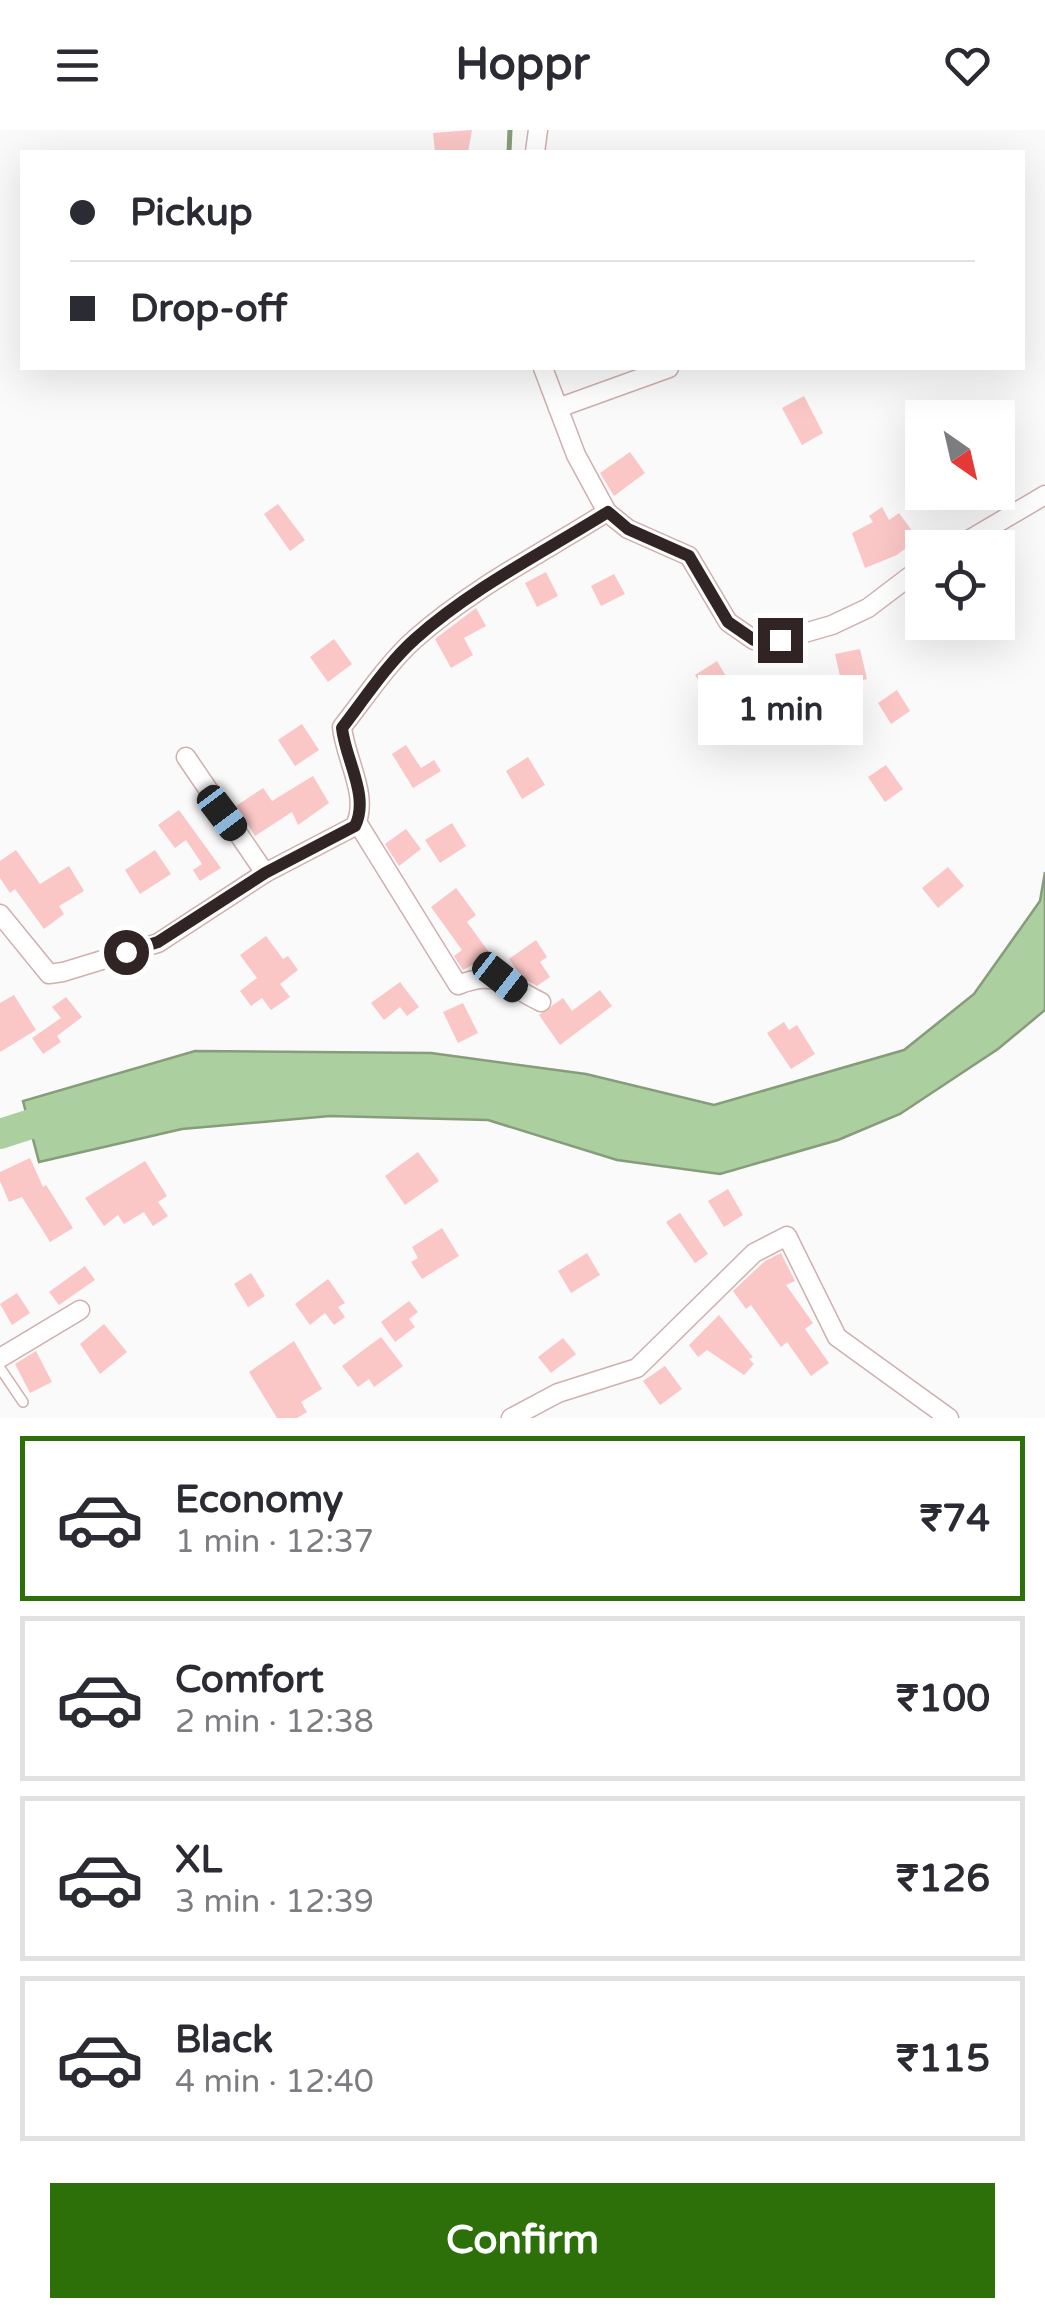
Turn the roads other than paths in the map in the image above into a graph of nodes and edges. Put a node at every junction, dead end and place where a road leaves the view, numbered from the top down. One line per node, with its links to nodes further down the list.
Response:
1 (544, 370): 3 (street)
2 (662, 370): 3 (street)
3 (558, 408): 5 (street)
4 (1045, 495): 6 (street)
5 (608, 512): 7 (street); 9 (street)
6 (986, 530)
7 (905, 581)
8 (186, 758): 10 (street)
9 (357, 822): 10 (street); 12 (street)
10 (265, 873): 11 (street)
11 (0, 914)
12 (541, 1002)
13 (80, 1310): 14 (street)
14 (0, 1358)
15 (0, 1368): 16 (lane)
16 (23, 1402)
17 (511, 1418): 18 (street)
18 (949, 1418)

